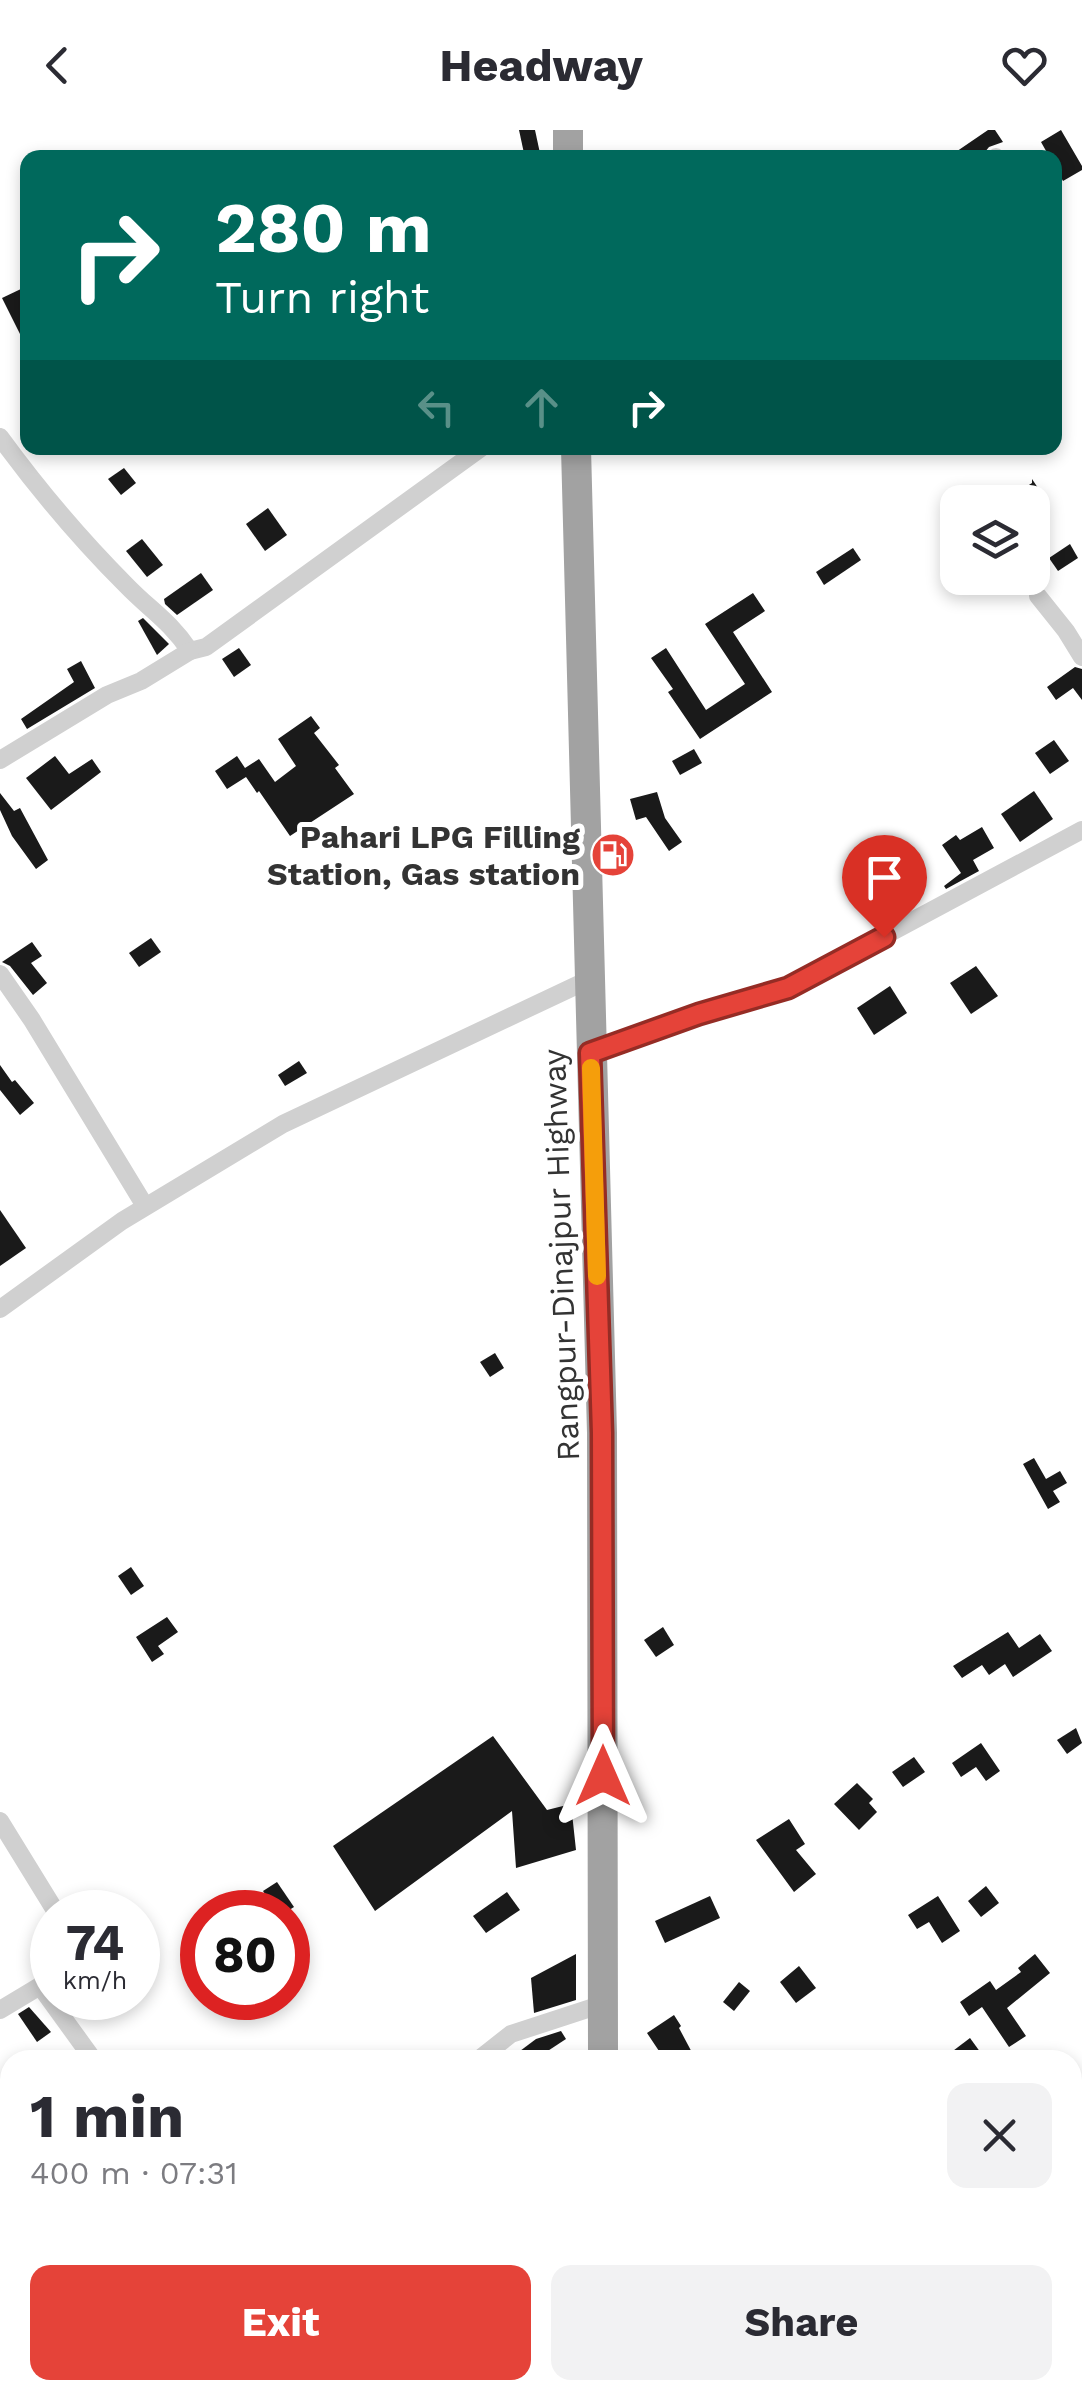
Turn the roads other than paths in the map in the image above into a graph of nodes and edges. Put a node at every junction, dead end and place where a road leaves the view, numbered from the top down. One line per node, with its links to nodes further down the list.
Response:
1 (0, 437): 5 (street)
2 (471, 455): 5 (street)
3 (576, 455): 10 (highway, Rangpur-Dinajpur Highway)
4 (1038, 596): 6 (street)
5 (190, 651): 7 (street)
6 (1082, 657)
7 (0, 760)
8 (1082, 830): 11 (street)
9 (0, 974): 12 (street)
10 (588, 980): 11 (highway, Rangpur-Dinajpur Highway); 12 (street)
11 (590, 1053): 17 (highway, Rangpur-Dinajpur Highway)
12 (145, 1206): 13 (street)
13 (0, 1309)
14 (0, 1820): 15 (street)
15 (43, 1890)
16 (30, 1992): 18 (street)
17 (603, 2004): 21 (street); 22 (highway, Rangpur-Dinajpur Highway)
18 (0, 2010)
19 (65, 2020): 20 (street)
20 (86, 2050)
21 (491, 2050)
22 (603, 2050)

